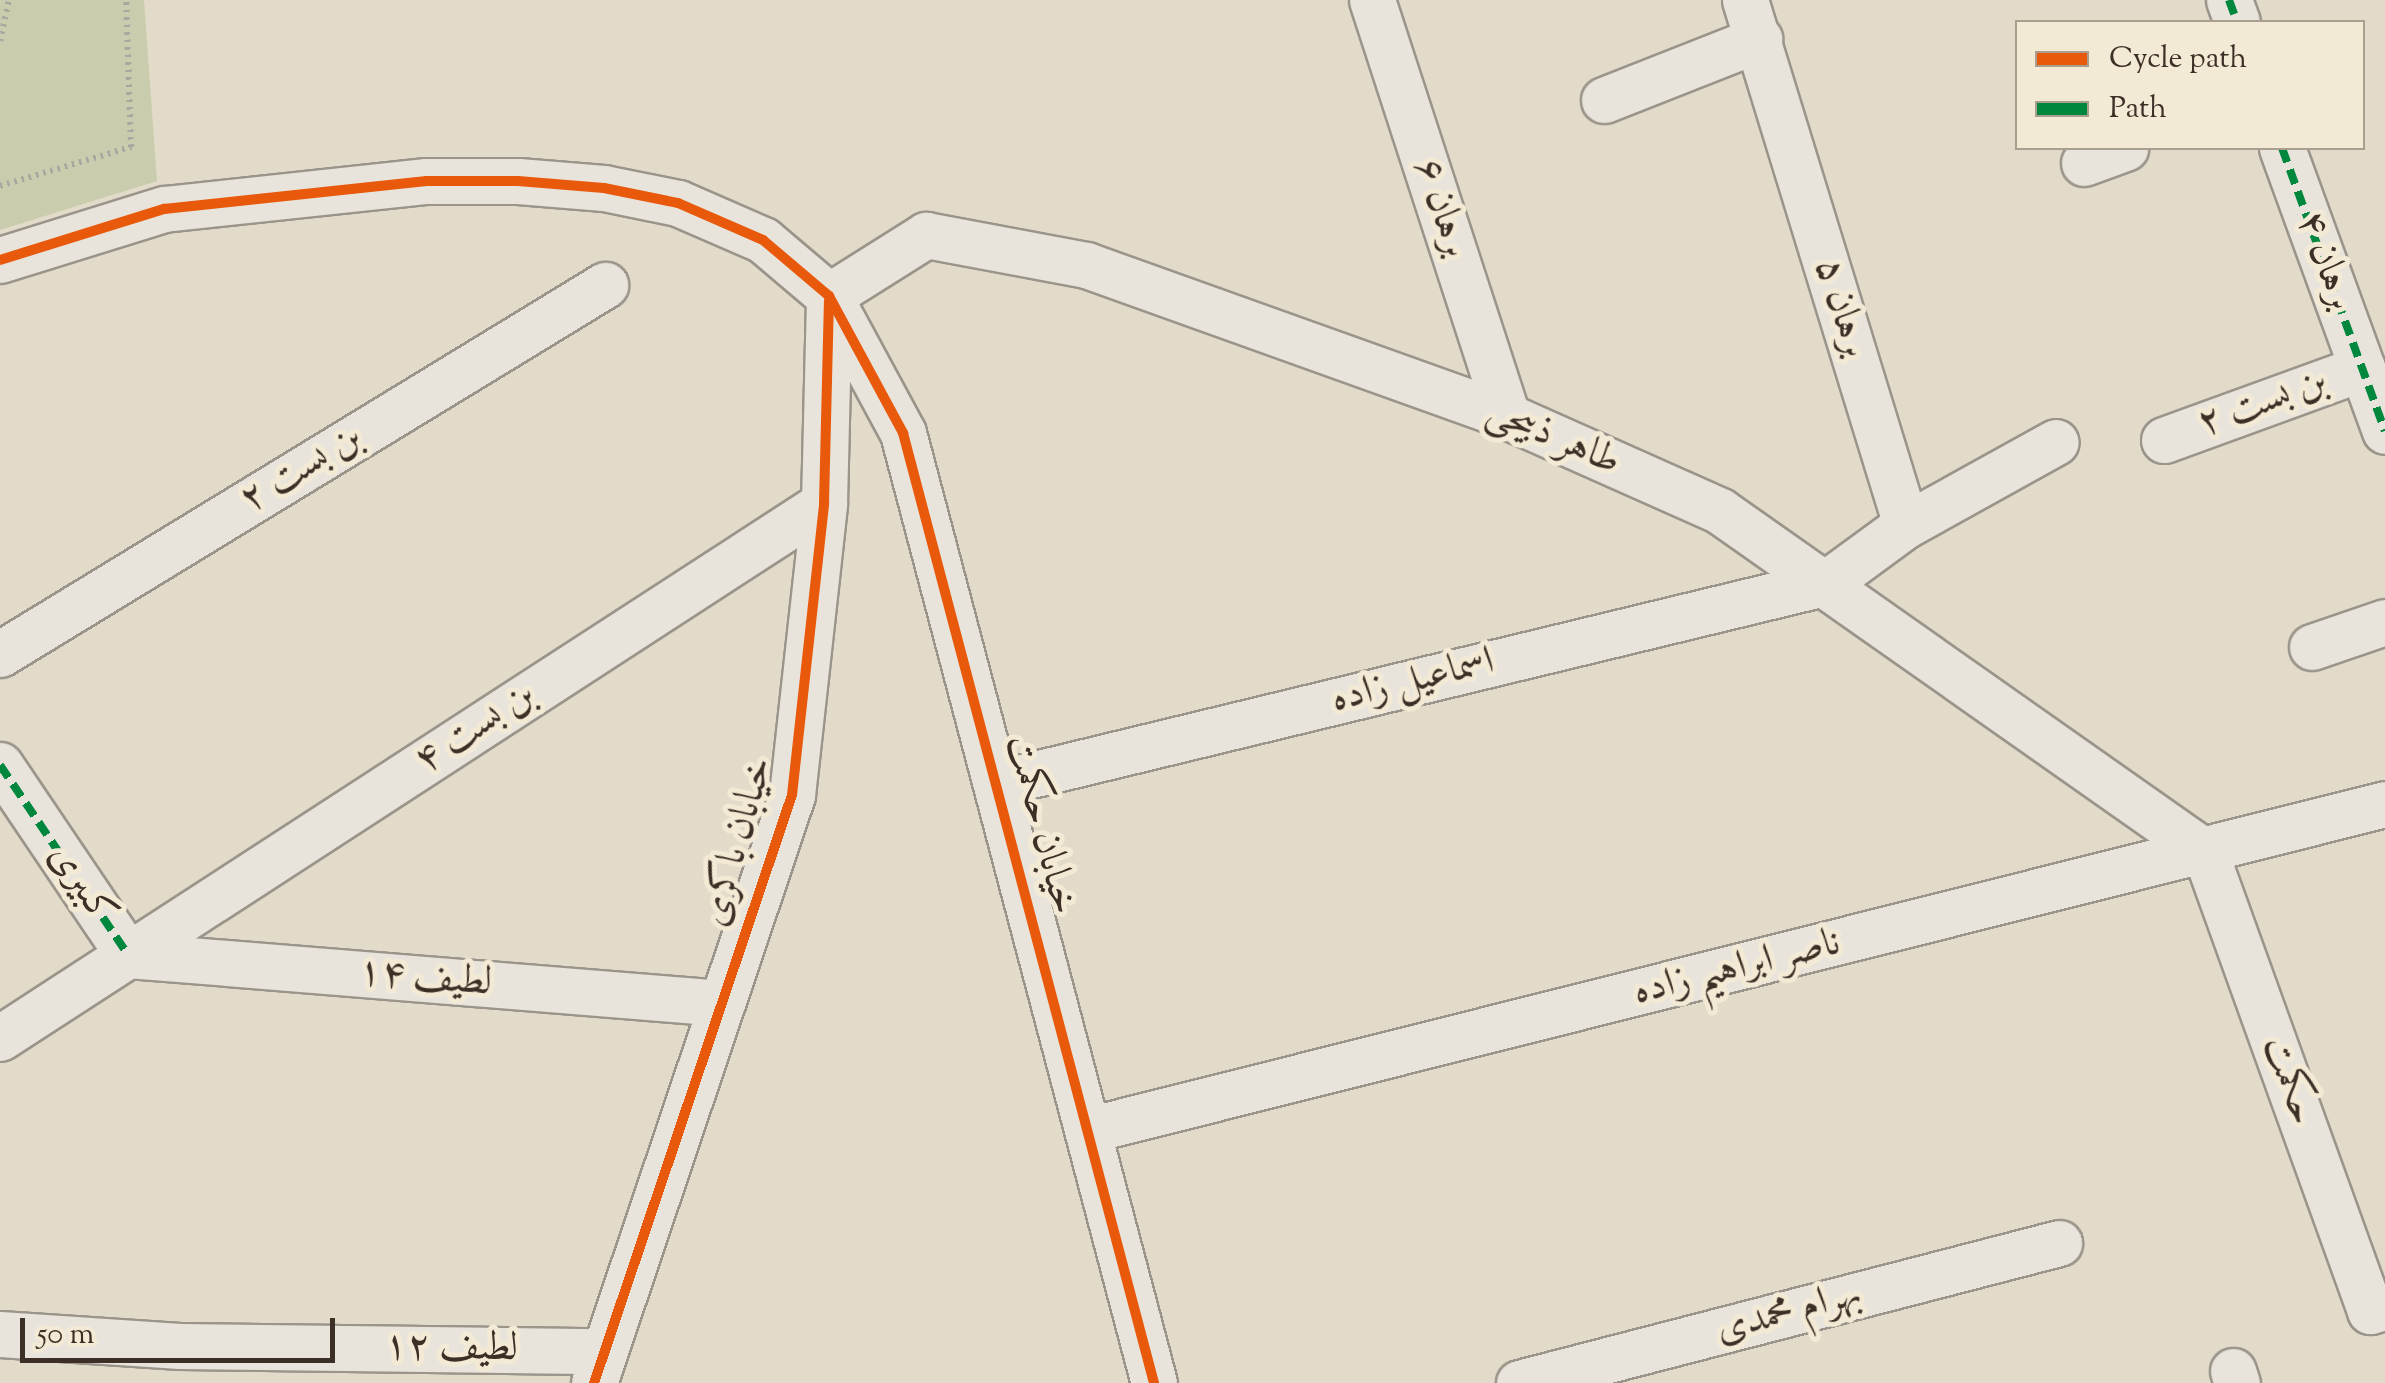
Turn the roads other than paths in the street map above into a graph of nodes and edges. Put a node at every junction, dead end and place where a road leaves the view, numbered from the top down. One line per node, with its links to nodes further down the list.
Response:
1 (1372, 0): 9 (street, برهان ۶)
2 (1752, 19): 3 (street); 14 (street, برهان ۵)
3 (1604, 100)
4 (2283, 150): 8 (street, برهان ۴)
5 (0, 260): 7 (street)
6 (605, 286): 18 (street, بن بست ۲)
7 (830, 296): 9 (street, طاهر ذبیحی); 13 (street, خیابان باکری); 20 (street, خیابان حکمت)
8 (2362, 368): 10 (street, برهان ۴); 11 (street, بن بست ۲)
9 (1507, 416): 15 (street, طاهر ذبیحی)
10 (2385, 431)
11 (2164, 440)
12 (2056, 442): 14 (street)
13 (824, 503): 23 (street, بن بست ۴); 24 (street, خیابان باکری)
14 (1906, 524): 15 (street)
15 (1828, 582): 20 (street, اسماعیل زاده); 22 (street, طاهر ذبیحی)
16 (2385, 622): 17 (street)
17 (2312, 648)
18 (0, 654)
19 (0, 765): 23 (street, کبیری)
20 (998, 783): 26 (street, خیابان حکمت)
21 (2385, 804): 22 (street, ناصر ابراهیم زاده)
22 (2205, 852): 26 (street, ناصر ابراهیم زاده); 28 (street, حکمت)
23 (128, 955): 24 (street, لطیف ۱۴); 25 (street, بن بست ۴)
24 (722, 1003): 30 (street, خیابان باکری)
25 (0, 1038)
26 (1088, 1130): 31 (street, خیابان حکمت)
27 (2060, 1243): 32 (street, بهرام محمدی)
28 (2378, 1309)
29 (0, 1334): 30 (street, لطیف ۱۲)
30 (598, 1367)
31 (1154, 1383)
32 (1519, 1383)

